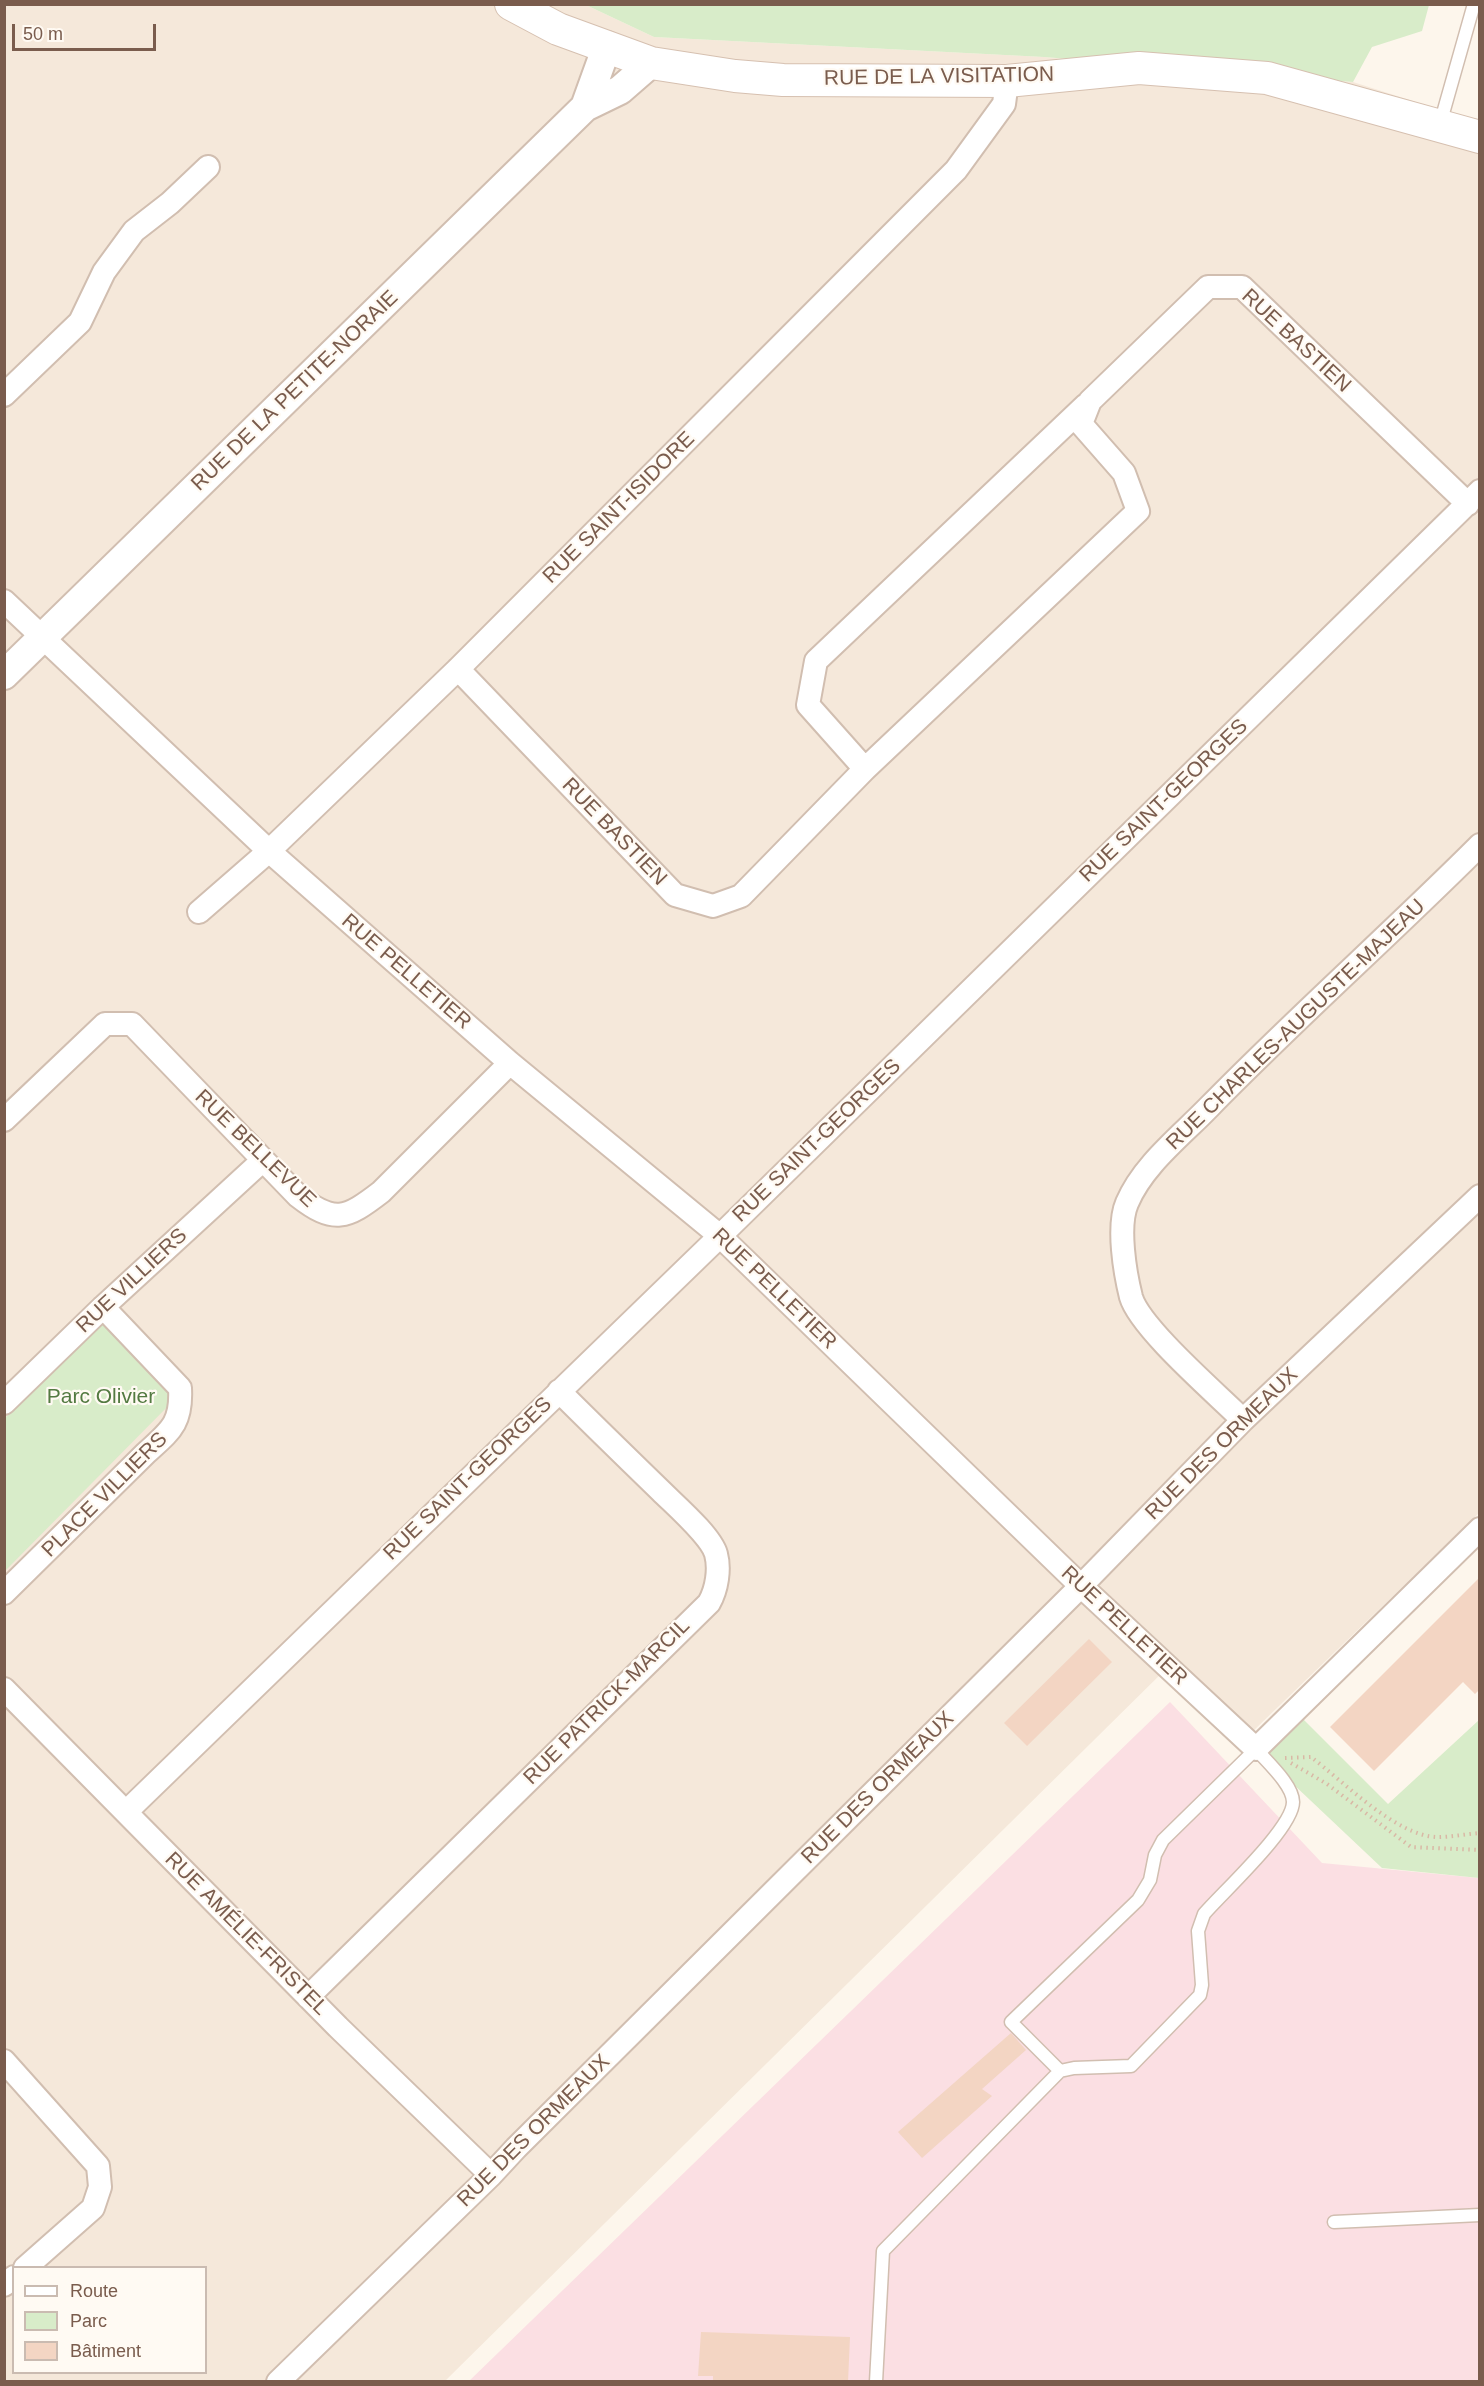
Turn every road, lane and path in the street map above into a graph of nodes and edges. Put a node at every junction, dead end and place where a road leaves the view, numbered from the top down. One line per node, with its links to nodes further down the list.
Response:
1 (512, 4): 3 (main road, RUE DE LA VISITATION)
2 (1474, 4): 7 (lane)
3 (607, 46): 4 (main road, RUE DE LA VISITATION); 6 (street, RUE DE LA PETITE-NORAIE)
4 (651, 63): 5 (main road, RUE DE LA VISITATION); 6 (street, RUE DE LA PETITE-NORAIE)
5 (1007, 81): 7 (main road, RUE DE LA VISITATION); 15 (street, RUE SAINT-ISIDORE)
6 (585, 107): 14 (street, RUE DE LA PETITE-NORAIE)
7 (1439, 125): 8 (main road, RUE DE LA VISITATION)
8 (1479, 137)
9 (208, 167): 10 (street)
10 (4, 395)
11 (1090, 401): 12 (street, RUE BASTIEN); 17 (street, RUE BASTIEN); 17 (street, RUE BASTIEN)
12 (1474, 498): 25 (street, RUE SAINT-GEORGES)
13 (4, 602): 14 (street, RUE PELLETIER)
14 (41, 638): 16 (street, RUE DE LA PETITE-NORAIE); 19 (street, RUE PELLETIER)
15 (458, 669): 17 (street, RUE BASTIEN); 19 (street, RUE SAINT-ISIDORE)
16 (4, 675)
17 (865, 769)
18 (1479, 845): 29 (street, RUE CHARLES-AUGUSTE-MAJEAU)
19 (268, 851): 20 (street, RUE SAINT-ISIDORE); 21 (street, RUE PELLETIER)
20 (199, 912)
21 (510, 1063): 23 (street, RUE BELLEVUE); 25 (street, RUE PELLETIER)
22 (4, 1120): 23 (street, RUE BELLEVUE)
23 (262, 1161): 26 (street, RUE VILLIERS)
24 (1479, 1196): 29 (street, RUE DES ORMEAUX)
25 (720, 1236): 27 (street, RUE SAINT-GEORGES); 31 (street, RUE PELLETIER)
26 (103, 1308): 28 (street, RUE VILLIERS); 32 (street, PLACE VILLIERS)
27 (559, 1391): 35 (street, RUE SAINT-GEORGES); 38 (street, RUE PATRICK-MARCIL)
28 (4, 1403)
29 (1243, 1420): 31 (street, RUE DES ORMEAUX)
30 (1479, 1529): 34 (street)
31 (1082, 1586): 34 (street, RUE PELLETIER); 41 (street, RUE DES ORMEAUX)
32 (4, 1593)
33 (4, 1689): 35 (street, RUE AMÉLIE-FRISTEL)
34 (1256, 1749): 40 (lane); 40 (lane)
35 (126, 1812): 38 (street, RUE AMÉLIE-FRISTEL)
36 (1479, 1833): 37 (path)
37 (1479, 1850)
38 (308, 1996): 41 (street, RUE AMÉLIE-FRISTEL)
39 (4, 2061): 44 (street)
40 (1060, 2071): 46 (lane)
41 (491, 2175): 45 (street, RUE DES ORMEAUX)
42 (1479, 2216): 43 (lane)
43 (1335, 2222)
44 (27, 2266)
45 (278, 2382)
46 (876, 2382)

